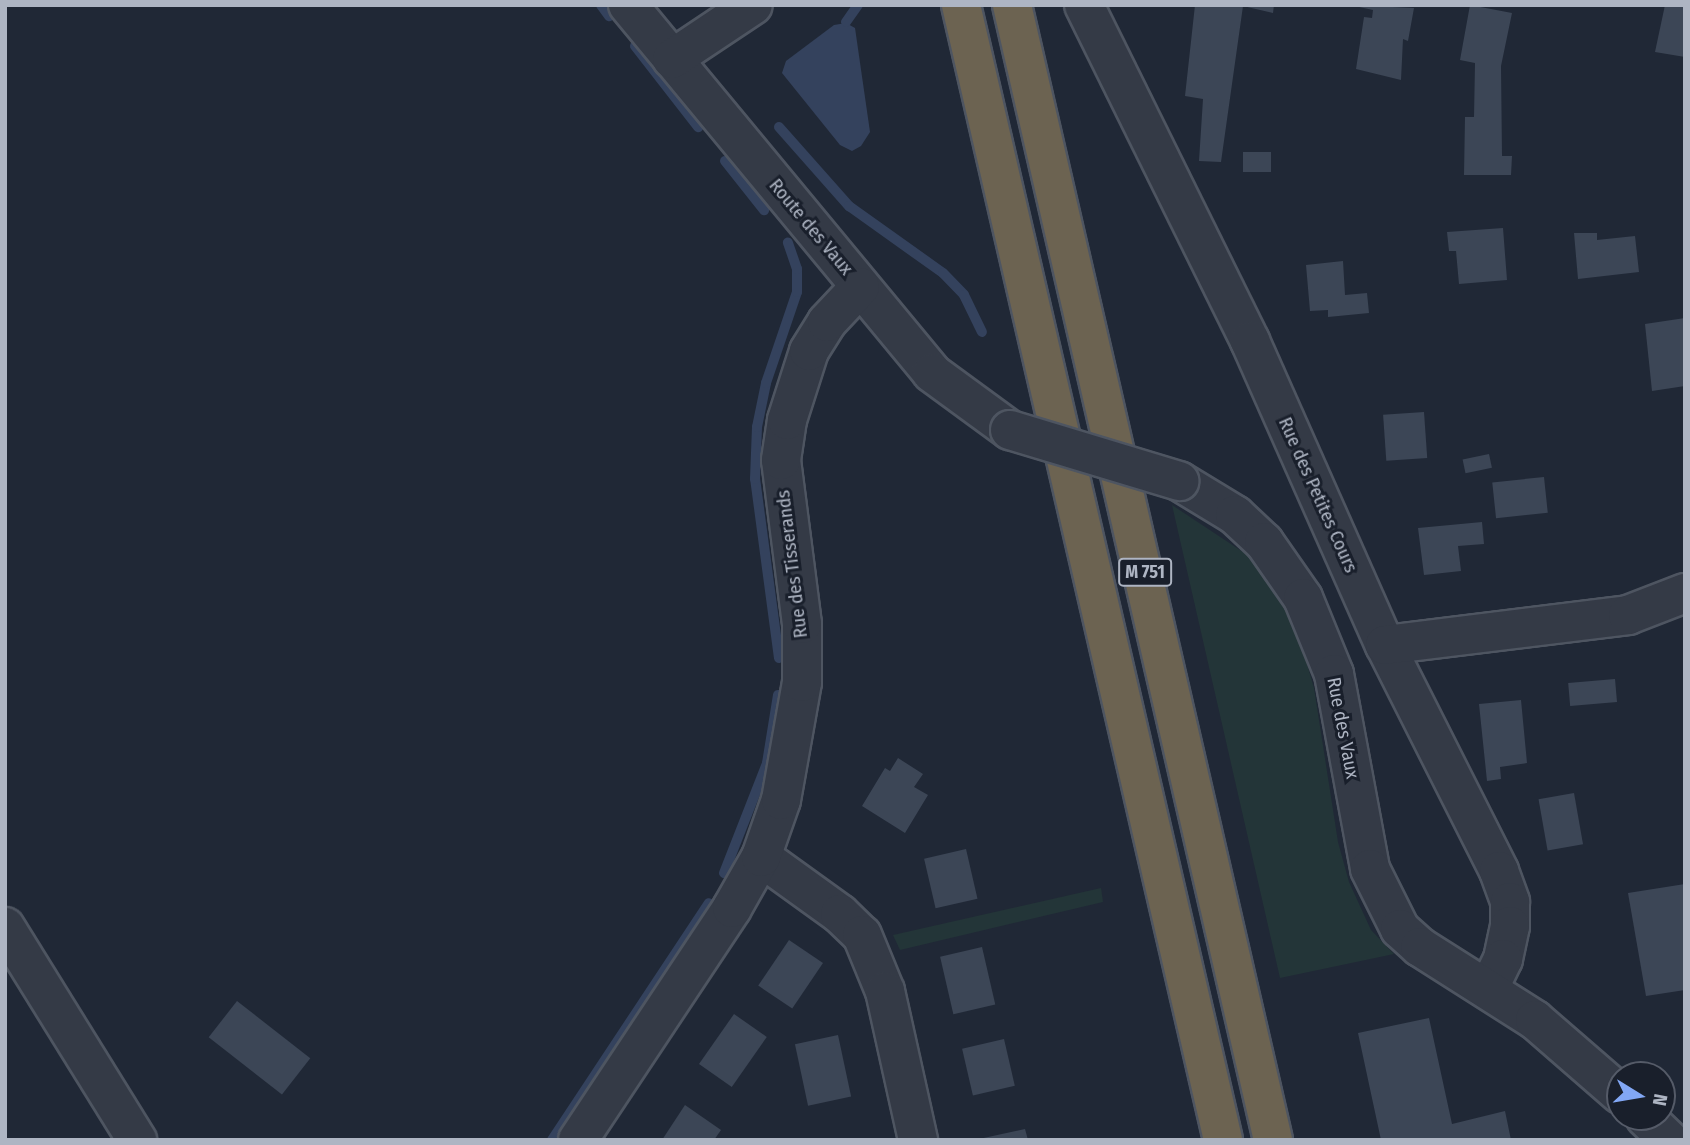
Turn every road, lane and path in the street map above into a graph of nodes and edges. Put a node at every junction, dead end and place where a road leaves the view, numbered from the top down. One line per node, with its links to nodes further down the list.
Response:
1 (628, 5): 6 (street, Route des Vaux)
2 (752, 5): 6 (street)
3 (961, 5): 18 (highway, M 751)
4 (1012, 5): 19 (highway, M 751)
5 (1084, 5): 10 (street, Rue des Petites Cours)
6 (672, 59): 7 (street, Route des Vaux)
7 (860, 287): 8 (street, Route des Vaux); 11 (street, Rue des Tisserands)
8 (1010, 430): 13 (street, Rue des Vaux, bridge)
9 (1685, 593): 10 (street)
10 (1385, 645): 13 (street, Rue des Petites Cours)
11 (761, 857): 16 (street, Rue des Tisserands); 17 (street)
12 (5, 927): 15 (street)
13 (1488, 990): 14 (street, Rue des Vaux)
14 (1606, 1081)
15 (137, 1140)
16 (578, 1140)
17 (918, 1140)
18 (1223, 1140)
19 (1273, 1140)

